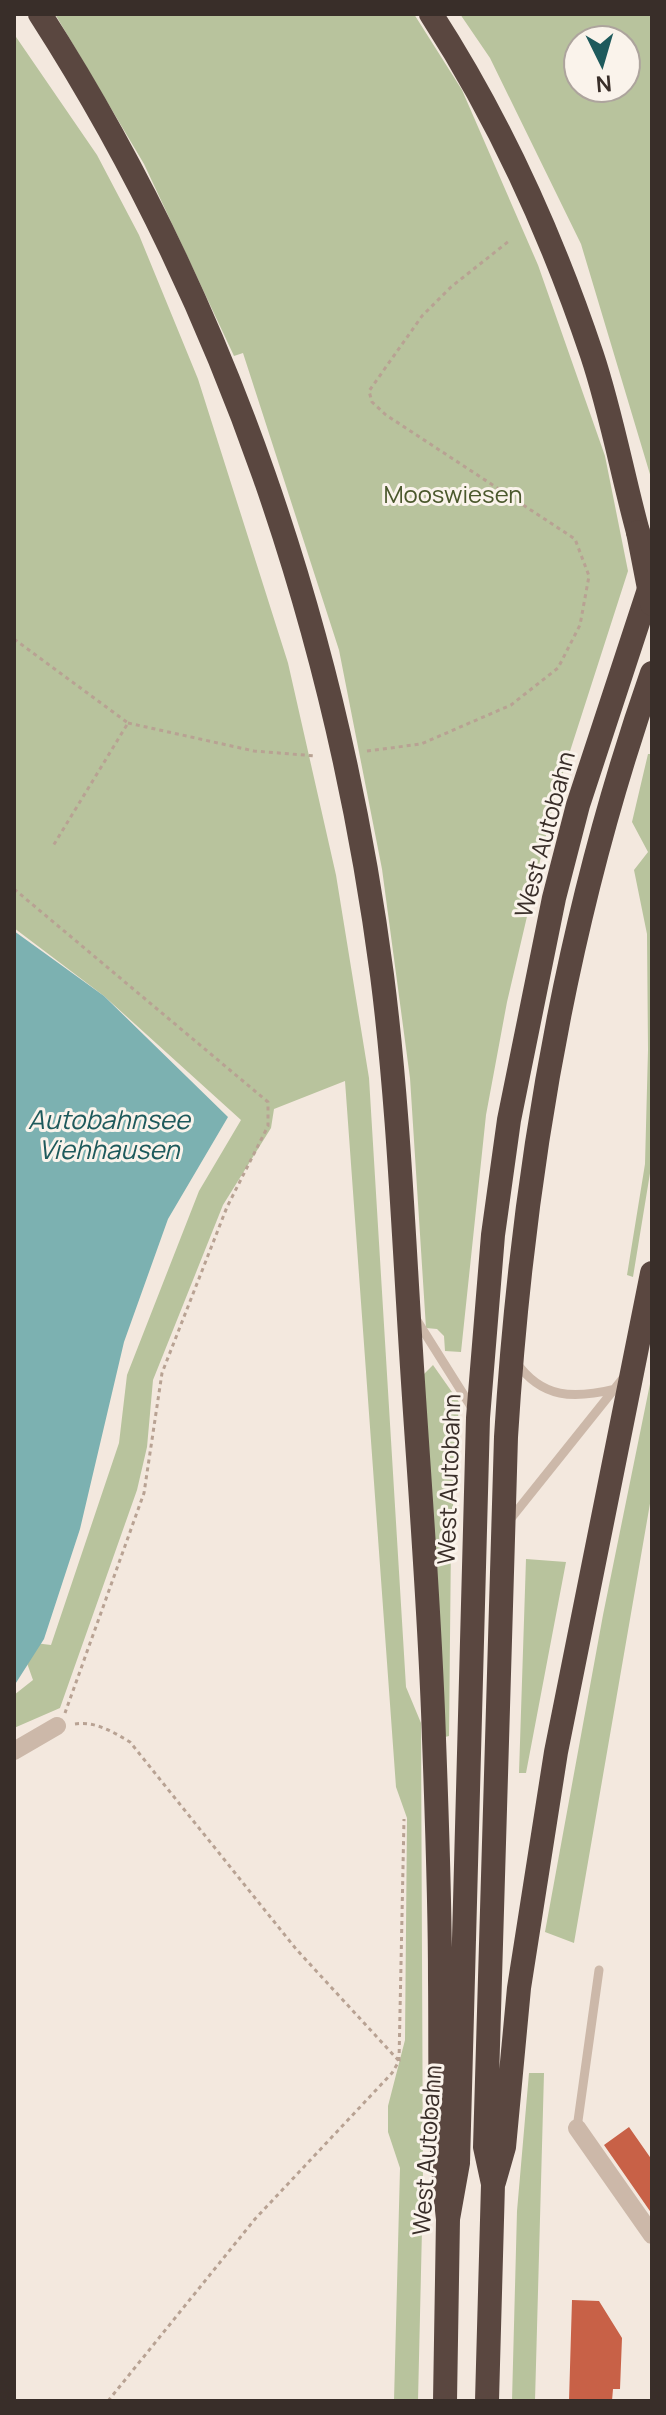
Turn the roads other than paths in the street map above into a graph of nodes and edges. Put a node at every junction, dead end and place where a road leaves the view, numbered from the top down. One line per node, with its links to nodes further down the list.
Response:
1 (40, 14): 7 (highway)
2 (431, 14): 4 (highway, bridge)
3 (652, 580): 11 (highway, West Autobahn)
4 (652, 604)
5 (652, 673): 8 (highway)
6 (652, 1273): 9 (highway)
7 (408, 1306): 11 (lane); 18 (highway)
8 (512, 1349): 10 (lane); 12 (highway)
9 (632, 1365): 10 (lane); 17 (highway)
10 (615, 1389): 12 (lane)
11 (478, 1418): 18 (highway, West Autobahn)
12 (504, 1528): 17 (highway)
13 (57, 1726): 14 (street)
14 (14, 1751)
15 (599, 1970): 16 (lane)
16 (577, 2128): 19 (street)
17 (493, 2184): 21 (highway)
18 (448, 2219): 20 (highway, West Autobahn)
19 (652, 2235)
20 (445, 2401)
21 (487, 2401)

